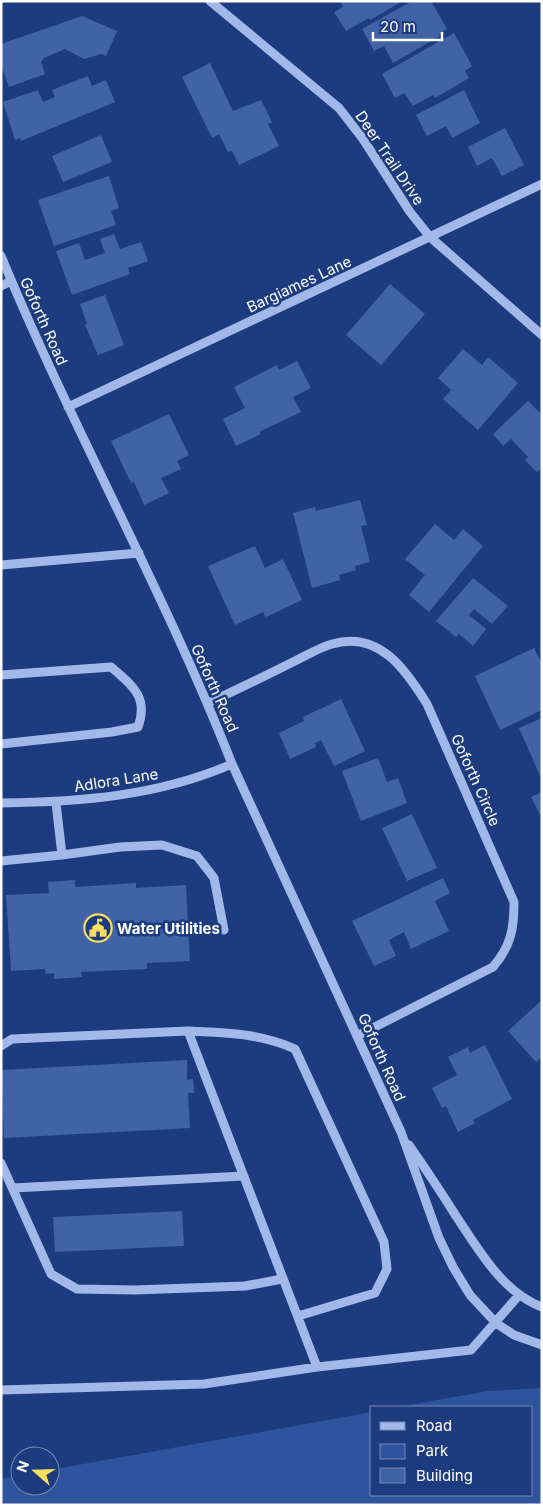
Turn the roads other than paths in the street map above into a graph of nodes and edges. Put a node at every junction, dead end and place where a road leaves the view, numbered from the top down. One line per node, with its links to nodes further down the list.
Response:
1 (210, 1): 3 (street, Deer Trail Drive)
2 (542, 184): 3 (street, Bargiames Lane)
3 (430, 237): 7 (street, Deer Trail Drive); 8 (street, Bargiames Lane)
4 (1, 256): 5 (street, Goforth Road)
5 (11, 281): 6 (street); 8 (street, Goforth Road)
6 (1, 286)
7 (542, 335)
8 (68, 407): 9 (street, Goforth Road)
9 (139, 553): 10 (street); 12 (street, Goforth Road)
10 (1, 565)
11 (1, 675): 13 (street)
12 (208, 703): 14 (street, Goforth Road); 21 (street, Goforth Circle)
13 (1, 744)
14 (232, 764): 15 (street, Adlora Lane); 21 (street, Goforth Road)
15 (56, 802): 16 (street, Adlora Lane); 17 (street)
16 (1, 804)
17 (62, 855): 18 (street); 19 (street)
18 (1, 861)
19 (224, 930)
20 (188, 1030): 22 (street); 25 (street); 30 (street)
21 (357, 1036): 23 (street, Goforth Road)
22 (1, 1046)
23 (401, 1132): 28 (street, Goforth Road); 31 (street, Goforth Road)
24 (1, 1163): 26 (street)
25 (244, 1176): 26 (street); 27 (street)
26 (13, 1188): 27 (street)
27 (282, 1279): 30 (street)
28 (519, 1296): 29 (street, Goforth Road); 31 (street)
29 (542, 1307)
30 (298, 1316): 33 (street)
31 (496, 1323): 32 (street, Goforth Road); 33 (street)
32 (542, 1345)
33 (317, 1368): 34 (street)
34 (2, 1388)

